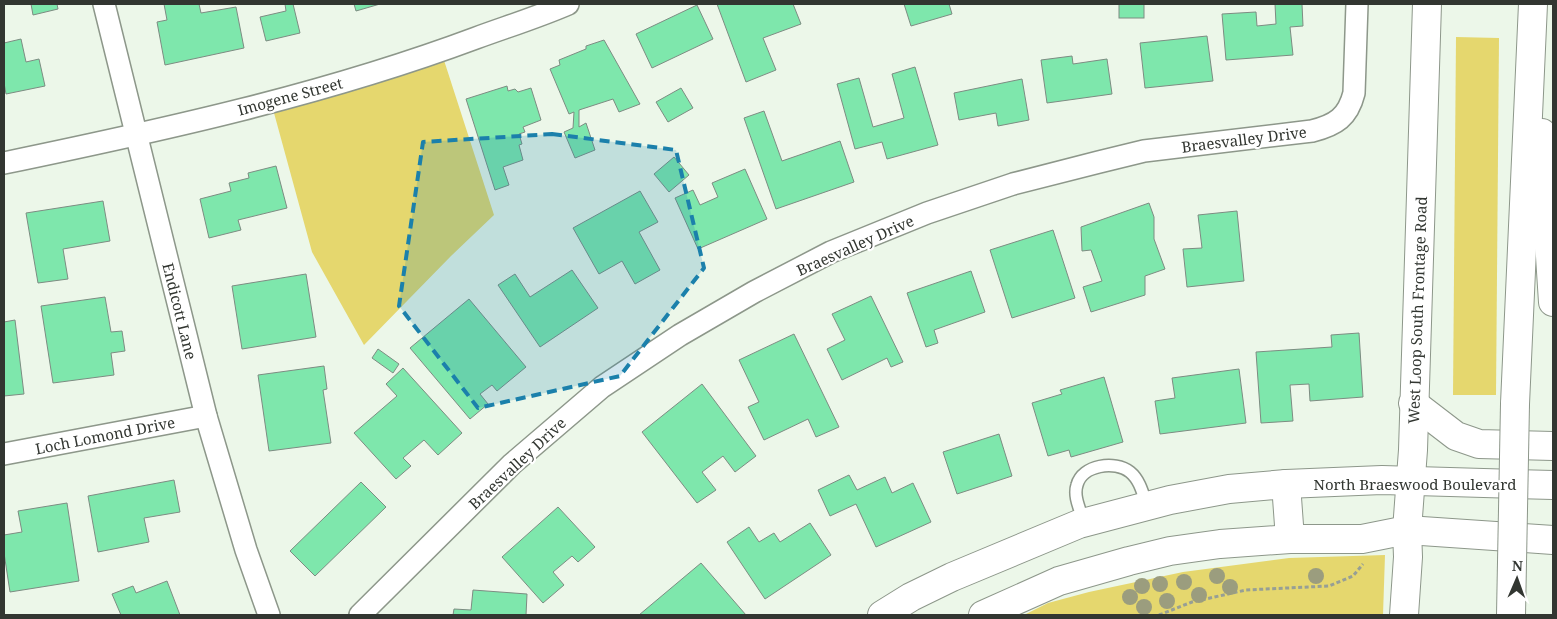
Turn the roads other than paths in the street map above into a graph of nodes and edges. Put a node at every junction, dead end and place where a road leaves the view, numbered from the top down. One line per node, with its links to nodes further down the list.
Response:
1 (104, 4): 7 (street, Endicott Lane)
2 (568, 4): 7 (street, Imogene Street)
3 (1357, 4): 24 (street, Braesvalley Drive)
4 (1427, 4): 10 (main road, West Loop South Frontage Road)
5 (1533, 4): 27 (main road, bridge)
6 (1538, 4): 9 (main road)
7 (136, 136): 8 (street, Imogene Street); 11 (street, Endicott Lane)
8 (4, 163)
9 (1553, 302)
10 (1413, 403): 12 (main road); 14 (main road, West Loop South Frontage Road)
11 (206, 416): 13 (street, Loch Lomond Drive); 23 (street, Endicott Lane)
12 (1553, 446)
13 (4, 454)
14 (1411, 481): 15 (main road, North Braeswood Boulevard); 16 (main road, North Braeswood Boulevard); 19 (main road, West Loop South Frontage Road)
15 (1286, 484): 17 (main road, North Braeswood Boulevard); 20 (main road)
16 (1553, 484)
17 (1148, 506): 18 (main road, North Braeswood Boulevard); 18 (lane)
18 (1084, 523): 25 (main road, North Braeswood Boulevard)
19 (1407, 530): 20 (main road); 21 (main road); 22 (main road, West Loop South Frontage Road)
20 (1290, 539): 26 (main road)
21 (1553, 540)
22 (1404, 610)
23 (270, 615)
24 (360, 615)
25 (882, 615)
26 (983, 615)
27 (1511, 615)

